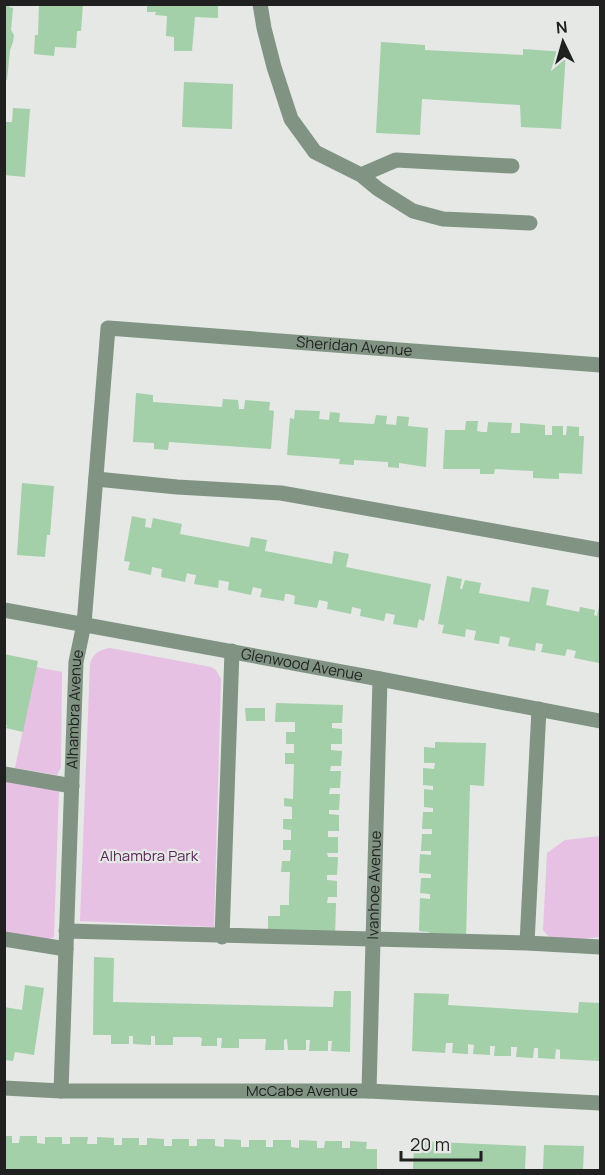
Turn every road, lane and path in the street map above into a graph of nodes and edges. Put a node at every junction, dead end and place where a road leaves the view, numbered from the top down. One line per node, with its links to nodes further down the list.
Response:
1 (260, 4): 3 (street)
2 (512, 166): 3 (street)
3 (362, 175): 4 (street)
4 (530, 223)
5 (108, 328): 6 (street, Sheridan Avenue); 7 (street, Alhambra Avenue)
6 (600, 364)
7 (96, 479): 8 (street); 10 (street, Alhambra Avenue)
8 (600, 550)
9 (4, 610): 10 (street, Glenwood Avenue)
10 (84, 624): 11 (street, Glenwood Avenue); 16 (street, Alhambra Avenue)
11 (232, 651): 12 (street, Glenwood Avenue); 18 (street)
12 (380, 679): 13 (street, Glenwood Avenue); 20 (street, Ivanhoe Avenue)
13 (539, 709): 14 (street, Glenwood Avenue); 21 (street)
14 (600, 721)
15 (4, 774): 16 (street)
16 (72, 786): 17 (street, Alhambra Avenue)
17 (66, 932): 18 (street); 23 (street, Alhambra Avenue)
18 (222, 937): 20 (street)
19 (4, 939): 23 (street)
20 (373, 940): 21 (street); 26 (street, Ivanhoe Avenue)
21 (527, 943): 22 (street)
22 (600, 947)
23 (66, 949): 25 (street, Alhambra Avenue)
24 (4, 1088): 25 (street, McCabe Avenue)
25 (61, 1090): 26 (street, McCabe Avenue)
26 (369, 1092): 27 (street, McCabe Avenue)
27 (600, 1103)

